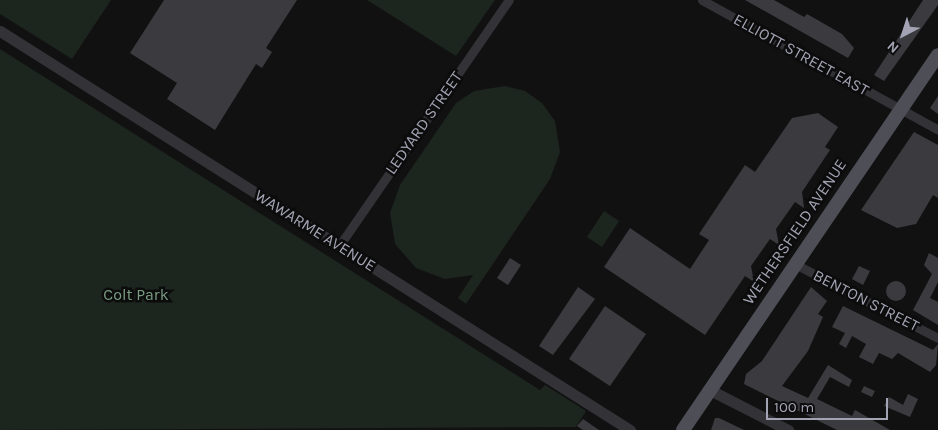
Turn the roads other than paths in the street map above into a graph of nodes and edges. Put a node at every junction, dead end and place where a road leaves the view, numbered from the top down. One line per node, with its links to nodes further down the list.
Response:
1 (509, 0): 7 (street, LEDYARD STREET)
2 (702, 0): 5 (street, ELLIOTT STREET EAST)
3 (0, 31): 7 (street, WAWARME AVENUE)
4 (938, 54): 5 (main road, WETHERSFIELD AVENUE)
5 (899, 110): 6 (street, ELLIOTT STREET EAST); 8 (main road, WETHERSFIELD AVENUE)
6 (938, 130)
7 (339, 246): 11 (street, WAWARME AVENUE)
8 (795, 264): 9 (street, BENTON STREET); 10 (main road, WETHERSFIELD AVENUE)
9 (938, 338)
10 (710, 390): 12 (main road, WETHERSFIELD AVENUE); 13 (street)
11 (630, 430)
12 (682, 430)
13 (788, 430)

